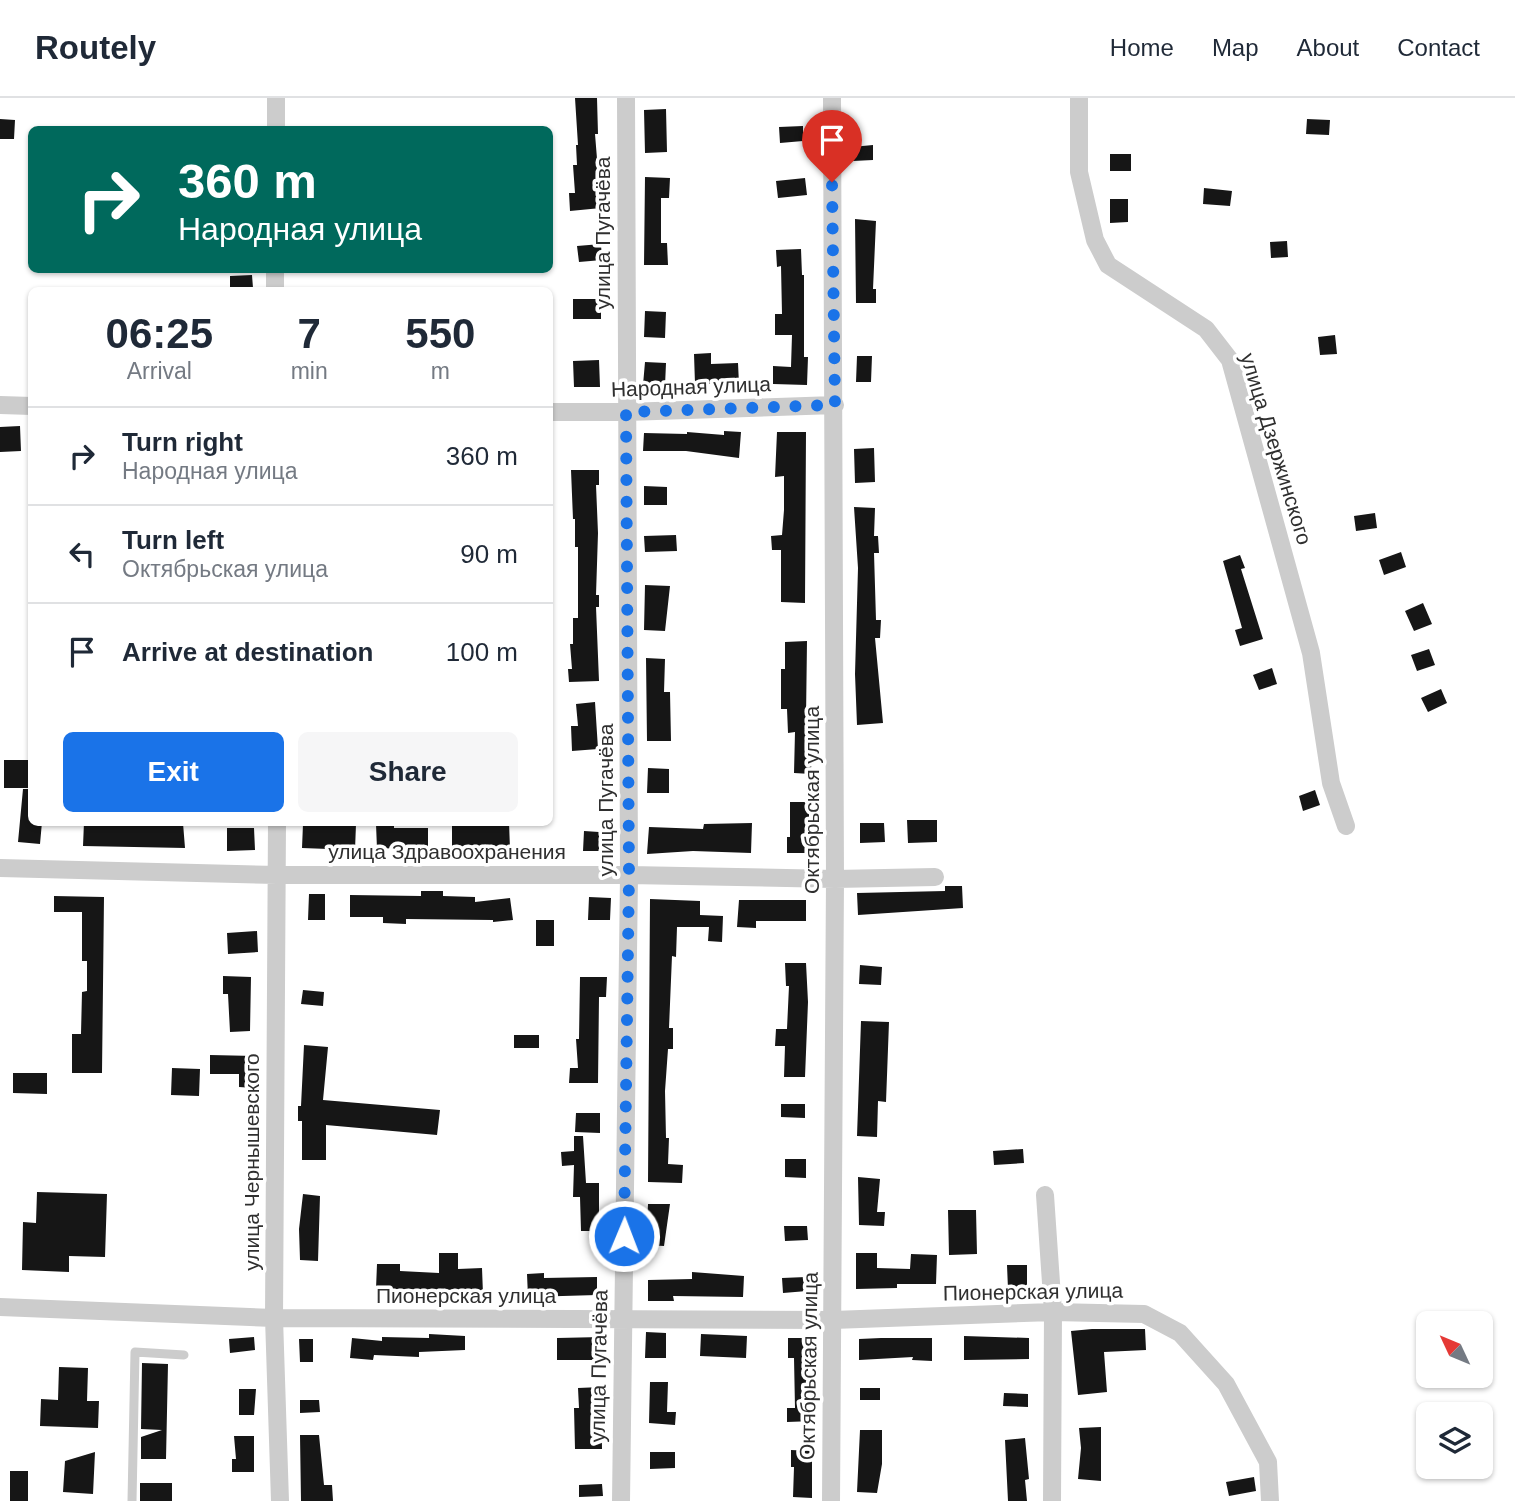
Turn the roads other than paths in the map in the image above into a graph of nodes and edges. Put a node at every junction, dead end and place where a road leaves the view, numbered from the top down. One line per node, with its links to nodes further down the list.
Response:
1 (276, 98): 5 (street)
2 (626, 98): 10 (street, улица Пугачёва)
3 (832, 98): 7 (street, Октябрьская улица)
4 (1079, 98): 12 (street, улица Дзержинского)
5 (276, 126)
6 (0, 405): 8 (street)
7 (835, 405): 10 (street, Народная улица); 17 (street, Октябрьская улица)
8 (28, 406)
9 (553, 412): 10 (street, Народная улица)
10 (626, 412): 15 (street, улица Пугачёва)
11 (276, 826): 14 (street, улица Чернышевского)
12 (1346, 827)
13 (0, 868): 14 (street, улица Здравоохранения)
14 (277, 875): 15 (street, улица Здравоохранения); 21 (street, улица Чернышевского)
15 (629, 875): 17 (street, улица Здравоохранения); 22 (street, улица Пугачёва)
16 (935, 877): 17 (street, улица Здравоохранения)
17 (835, 879): 23 (street, Октябрьская улица)
18 (1045, 1195): 20 (street)
19 (0, 1307): 21 (street, Пионерская улица)
20 (1054, 1312): 23 (street, Пионерская улица); 29 (street); 30 (street, Пионерская улица)
21 (274, 1318): 22 (street, Пионерская улица); 26 (street, улица Чернышевского)
22 (622, 1319): 23 (street, Пионерская улица); 27 (street, улица Пугачёва)
23 (833, 1320): 28 (street, Октябрьская улица)
24 (184, 1355): 25 (lane)
25 (132, 1501)
26 (280, 1501)
27 (621, 1501)
28 (831, 1501)
29 (1052, 1501)
30 (1270, 1501)

